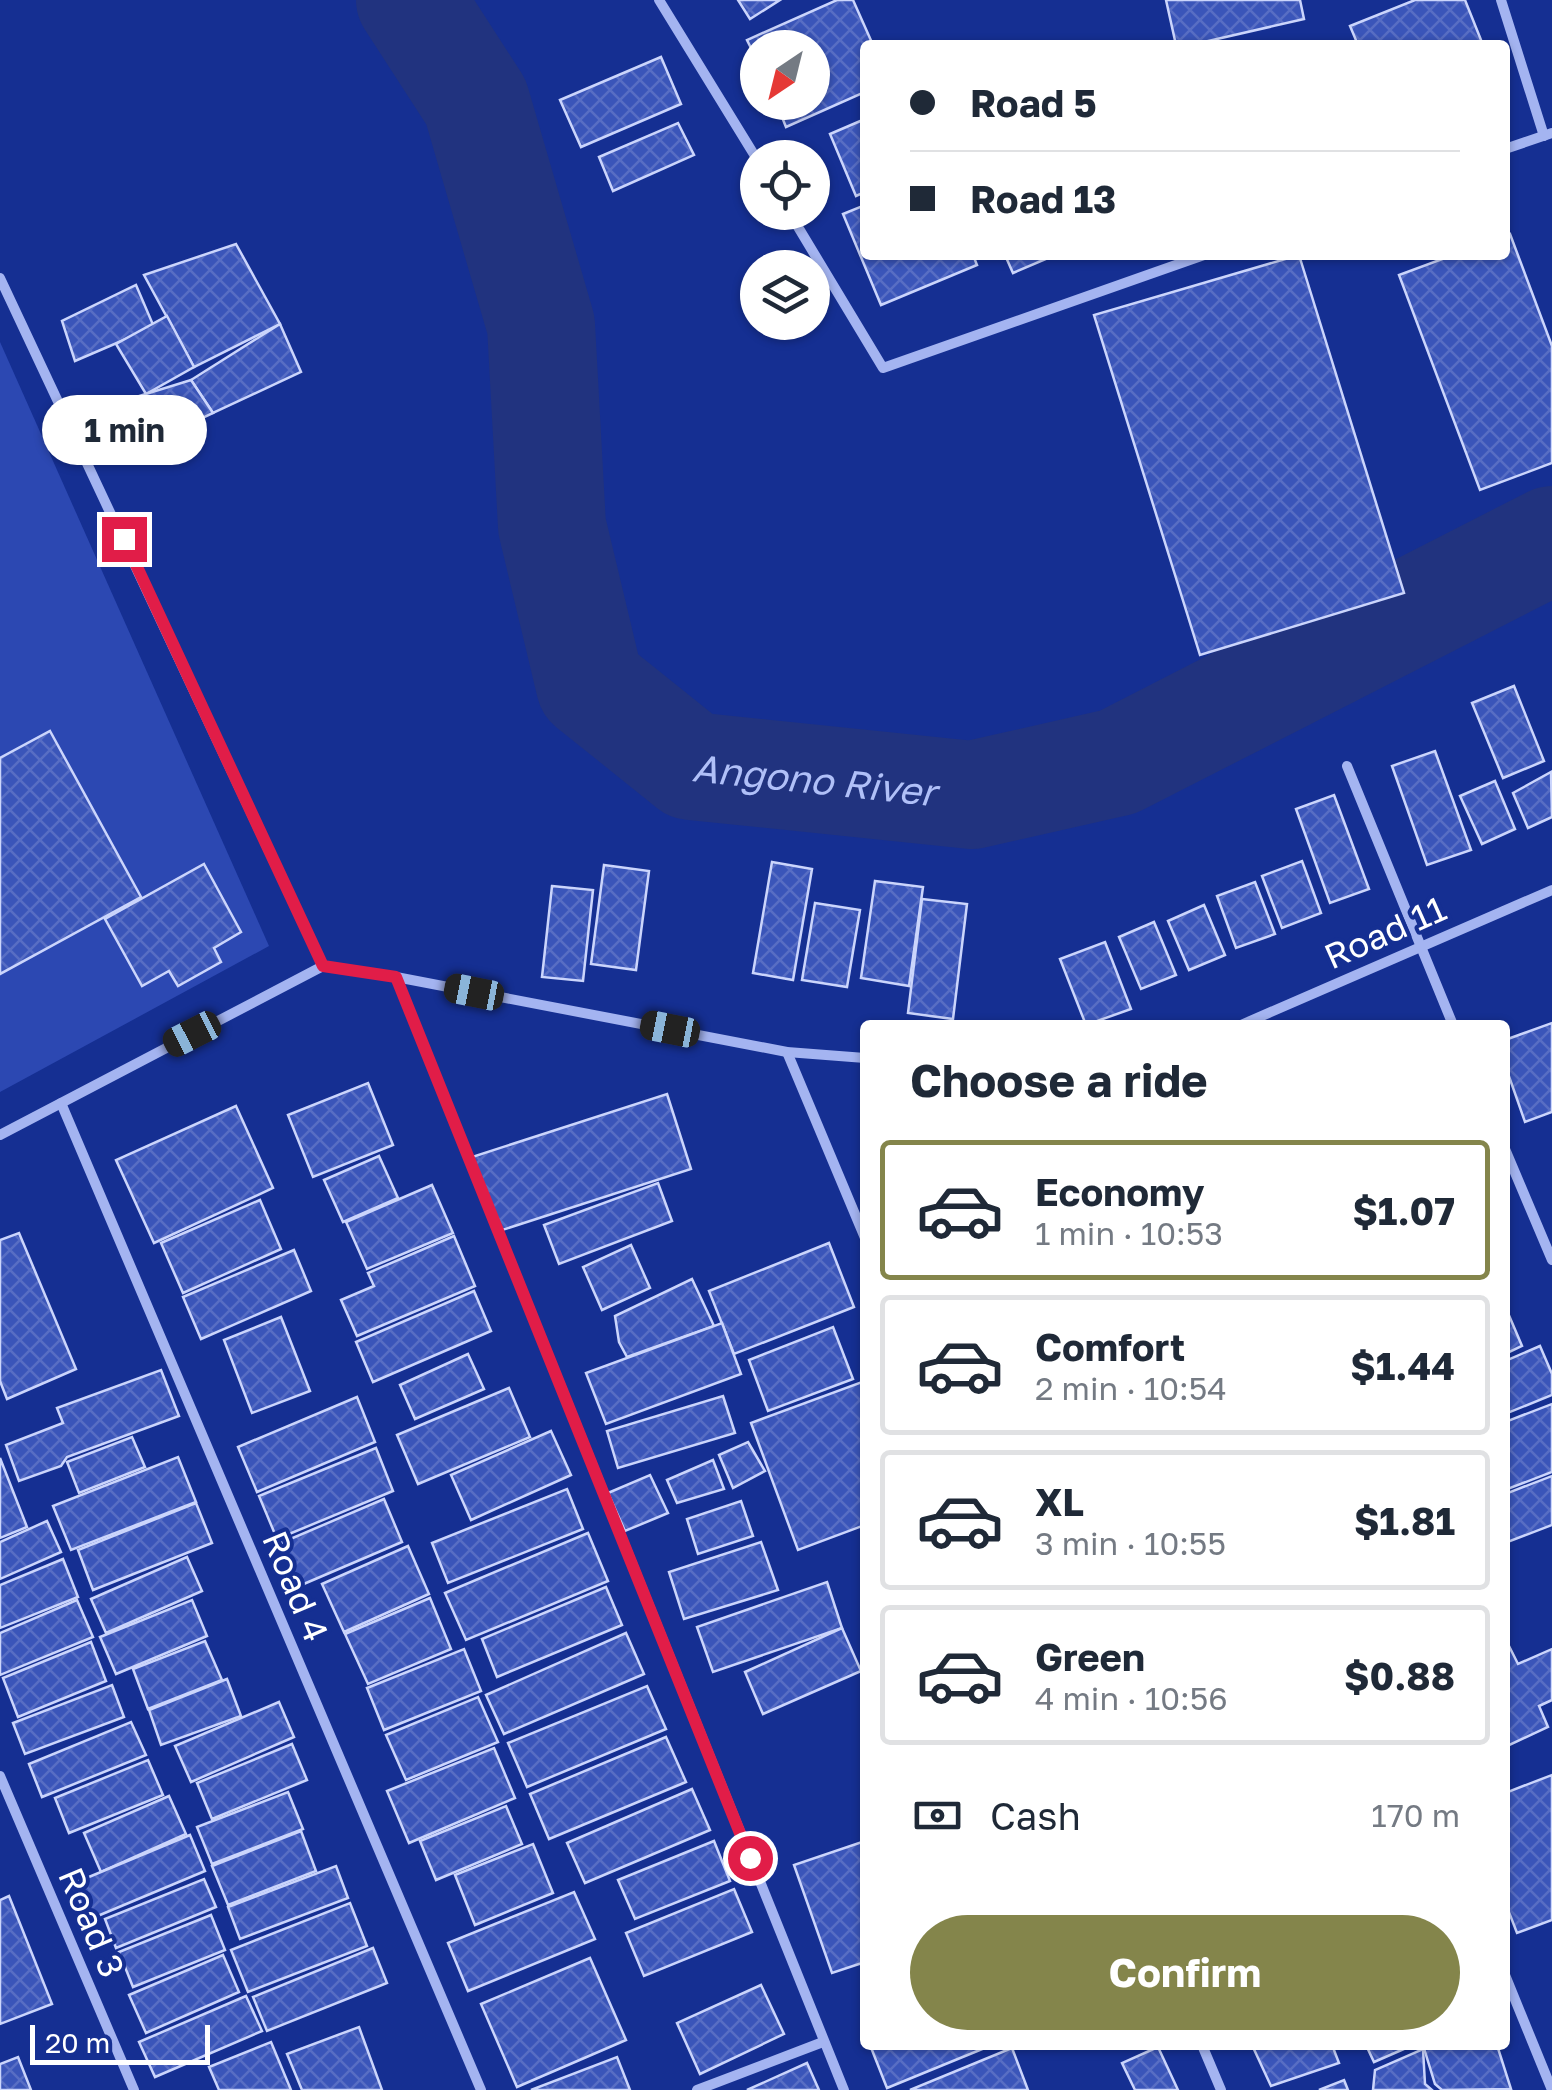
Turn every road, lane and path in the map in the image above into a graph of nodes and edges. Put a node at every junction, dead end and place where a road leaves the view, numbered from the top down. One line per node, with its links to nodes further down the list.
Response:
1 (660, 0): 4 (street)
2 (1500, 0): 3 (street)
3 (1548, 134): 5 (street)
4 (745, 140)
5 (1510, 148)
6 (800, 230): 7 (street)
7 (1190, 260)
8 (0, 278): 12 (street)
9 (1348, 766): 11 (street)
10 (1552, 890): 11 (street, Road 11)
11 (1419, 946): 14 (street, Road 11); 15 (street)
12 (323, 966): 13 (street); 18 (street)
13 (396, 977): 16 (street); 25 (street)
14 (1251, 1020)
15 (1450, 1020)
16 (788, 1052): 17 (street); 21 (street)
17 (860, 1058)
18 (61, 1103): 19 (street); 28 (street, Road 4)
19 (0, 1135)
20 (1510, 1161): 22 (street)
21 (860, 1226)
22 (1552, 1260)
23 (0, 1776): 27 (street, Road 3)
24 (1510, 1987): 32 (street)
25 (823, 2042): 29 (street); 30 (street)
26 (1204, 2050): 31 (street)
27 (134, 2090)
28 (480, 2090)
29 (698, 2090)
30 (844, 2090)
31 (1221, 2090)
32 (1552, 2090)

